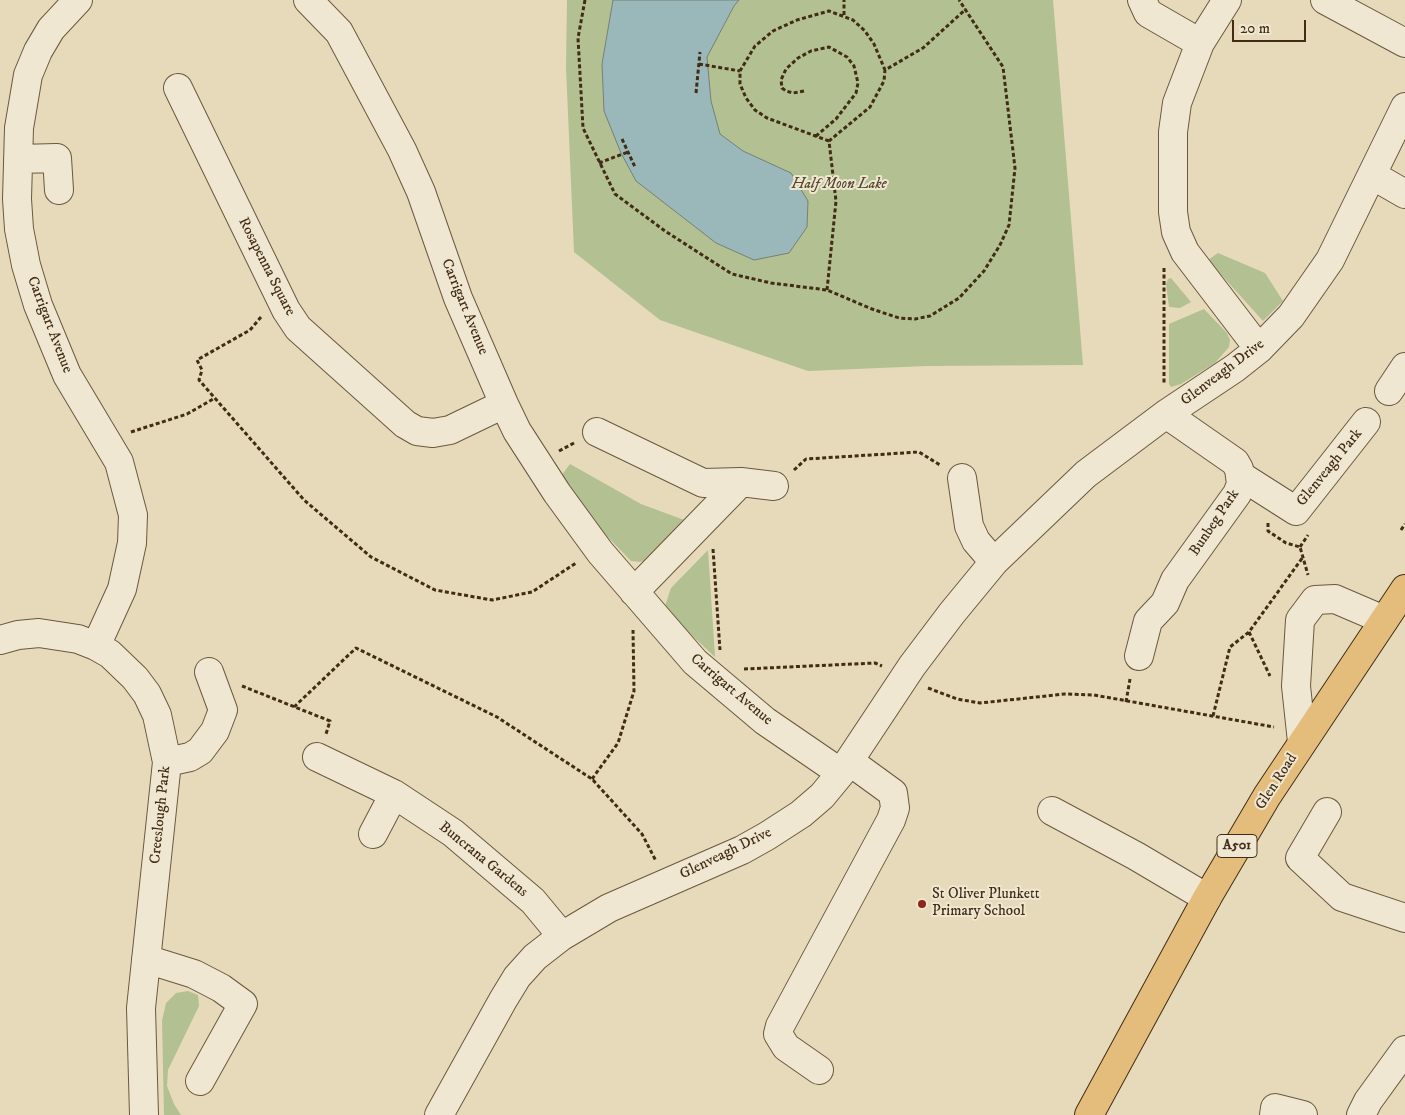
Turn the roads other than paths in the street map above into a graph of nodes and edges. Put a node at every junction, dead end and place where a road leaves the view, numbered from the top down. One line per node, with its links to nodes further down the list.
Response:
1 (78, 0): 10 (street, Carrigart Avenue)
2 (1142, 0): 6 (street)
3 (1227, 0): 6 (street)
4 (1325, 0): 7 (street)
5 (316, 3): 17 (street, Carrigart Avenue)
6 (1200, 43): 14 (street)
7 (1405, 44)
8 (178, 88): 17 (street, Rosapenna Square)
9 (1405, 107): 11 (street, Glenveagh Drive)
10 (18, 159): 12 (street); 30 (street, Carrigart Avenue)
11 (1372, 174): 13 (street); 14 (street, Glenveagh Drive)
12 (59, 190)
13 (1405, 194)
14 (1260, 349): 18 (street, Glenveagh Drive)
15 (1405, 367): 16 (street)
16 (1389, 390)
17 (504, 404): 27 (street, Carrigart Avenue)
18 (1170, 412): 21 (street, Bunbeg Park); 25 (street, Glenveagh Drive)
19 (1366, 422): 21 (street, Glenveagh Park)
20 (597, 432): 23 (street)
21 (1241, 476): 31 (street, Bunbeg Park)
22 (962, 478): 25 (street)
23 (741, 482): 24 (street); 27 (street)
24 (774, 486)
25 (994, 562): 36 (street, Glenveagh Drive)
26 (1405, 588): 28 (main road, Glen Road / A501)
27 (639, 598): 36 (street, Carrigart Avenue)
28 (1384, 620): 33 (main road, Glen Road / A501); 33 (street)
29 (0, 640): 30 (street, Creeslough Park)
30 (96, 646): 35 (street, Creeslough Park)
31 (1139, 656)
32 (209, 672): 35 (street)
33 (1302, 737): 41 (main road, Glen Road / A501)
34 (317, 757): 37 (street, Buncrana Gardens)
35 (167, 762): 44 (street, Creeslough Park)
36 (845, 767): 43 (street, Glenveagh Drive); 46 (street, Carrigart Avenue)
37 (394, 794): 40 (street); 43 (street, Buncrana Gardens)
38 (1052, 811): 41 (street)
39 (1327, 812): 42 (street)
40 (374, 834)
41 (1207, 898): 50 (main road, Glen Road / A501)
42 (1405, 918)
43 (562, 936): 49 (street, Glenveagh Drive)
44 (146, 959): 47 (street); 48 (street, Creeslough Park)
45 (1405, 1050): 53 (street)
46 (819, 1070)
47 (200, 1081)
48 (144, 1115)
49 (439, 1115)
50 (1089, 1115)
51 (1274, 1115): 52 (street)
52 (1303, 1115)
53 (1361, 1115)

